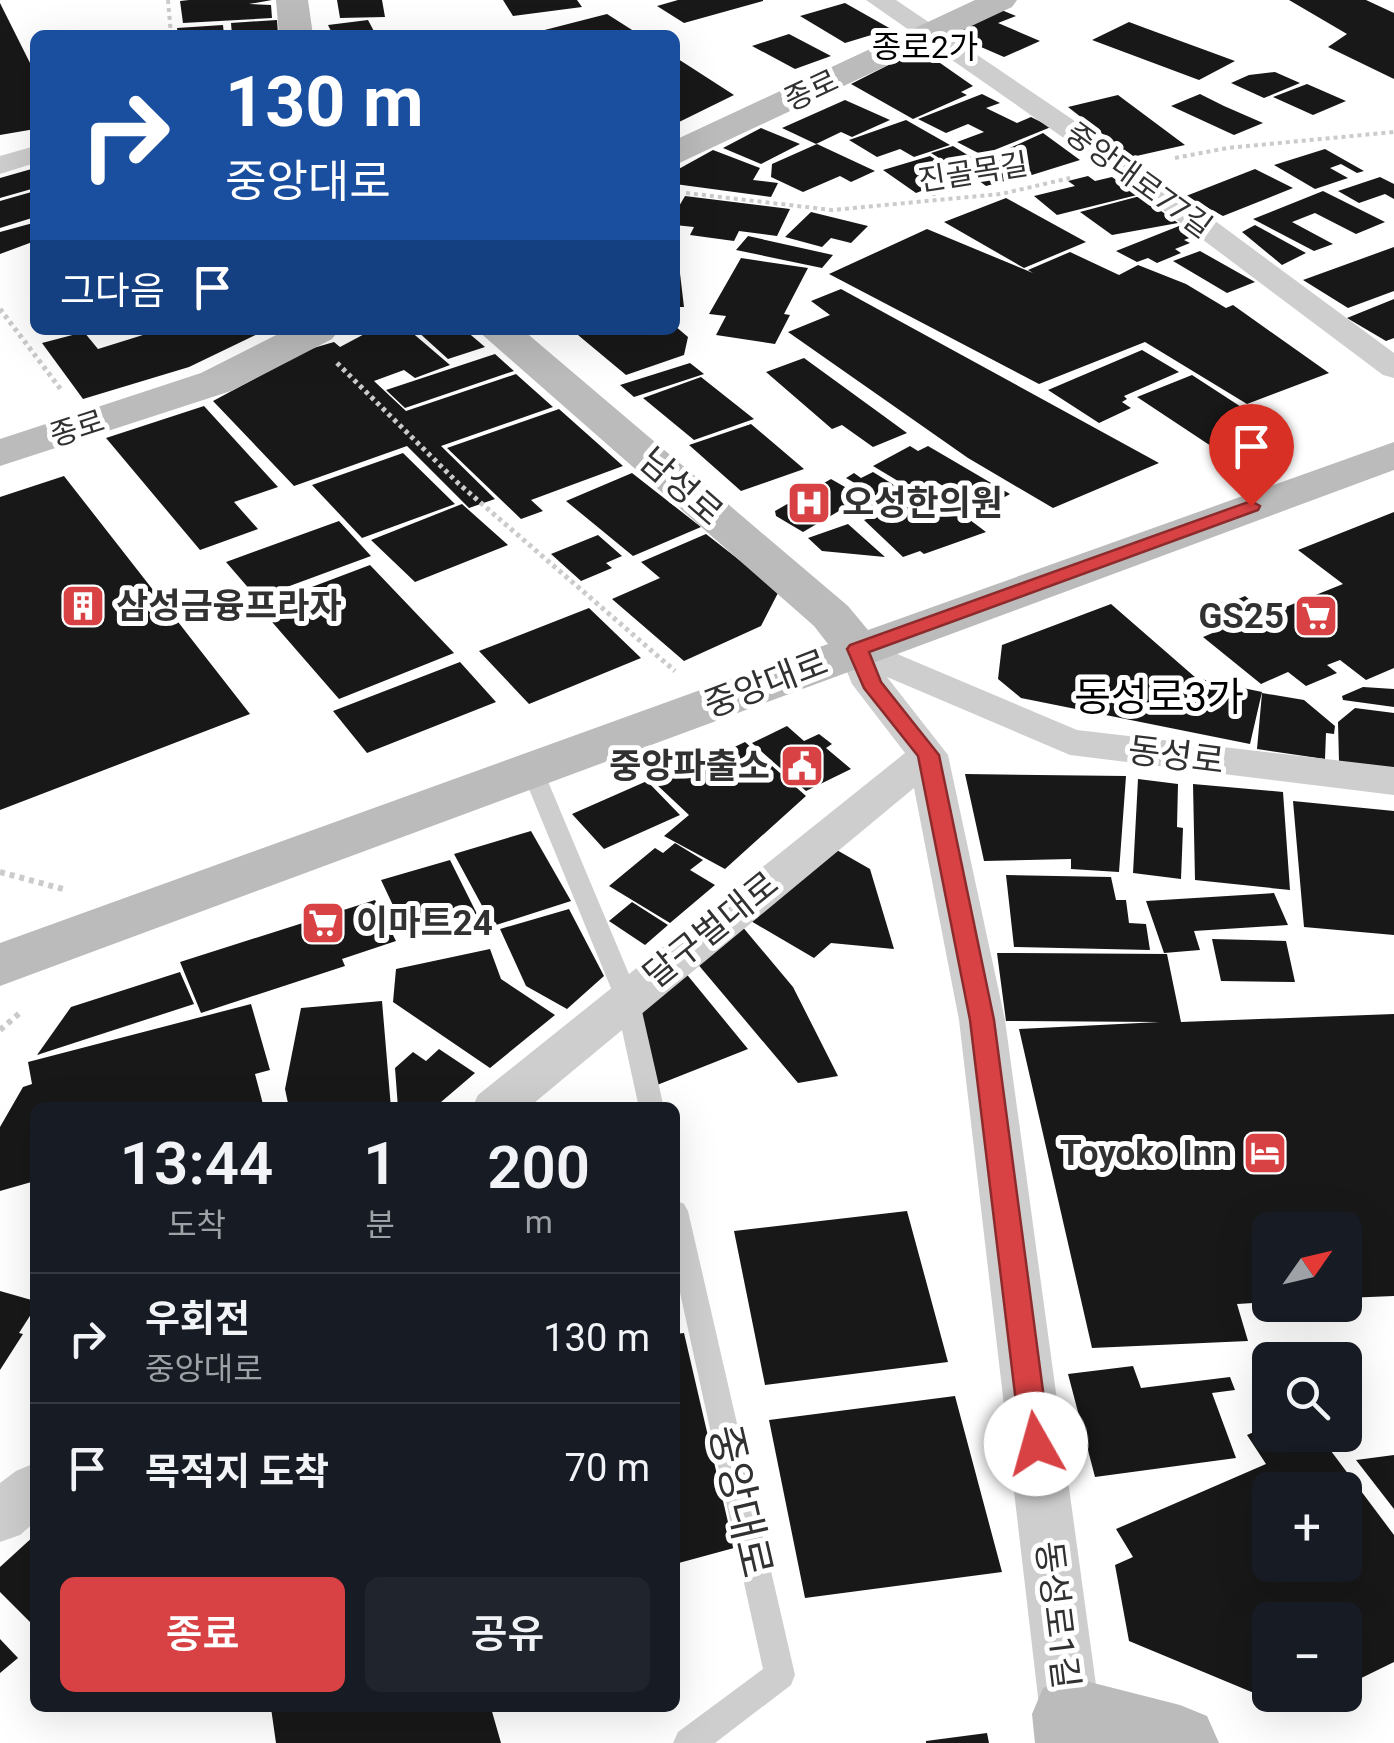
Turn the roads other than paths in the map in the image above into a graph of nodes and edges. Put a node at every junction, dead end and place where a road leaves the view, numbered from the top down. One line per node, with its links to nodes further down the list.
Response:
1 (292, 0): 4 (street)
2 (879, 0): 5 (street, 중앙대로77길)
3 (1001, 0): 5 (street, 종로)
4 (295, 30)
5 (930, 35): 6 (street, 종로); 11 (street, 중앙대로77길)
6 (680, 152)
7 (30, 156): 8 (street)
8 (0, 165)
9 (308, 335): 12 (street, 종로)
10 (504, 335): 14 (street, 남성로)
11 (1394, 368)
12 (0, 453)
13 (1394, 455): 14 (street, 중앙대로)
14 (857, 649): 15 (street, 동성로1길); 16 (street, 중앙대로); 17 (street, 동성로)
15 (928, 755): 22 (street, 달구벌대로); 28 (street, 동성로1길)
16 (534, 772): 19 (street, 중앙대로); 22 (lane)
17 (1394, 782)
18 (0, 935): 19 (street)
19 (58, 945): 20 (street, 중앙대로); 21 (street)
20 (0, 965)
21 (0, 992)
22 (627, 998): 23 (street, 달구벌대로); 24 (lane)
23 (502, 1102)
24 (651, 1102)
25 (680, 1232): 29 (lane, 중앙대로)
26 (30, 1492): 27 (street)
27 (0, 1518)
28 (1072, 1728): 30 (street, 동성로1길)
29 (689, 1743)
30 (1180, 1743)

